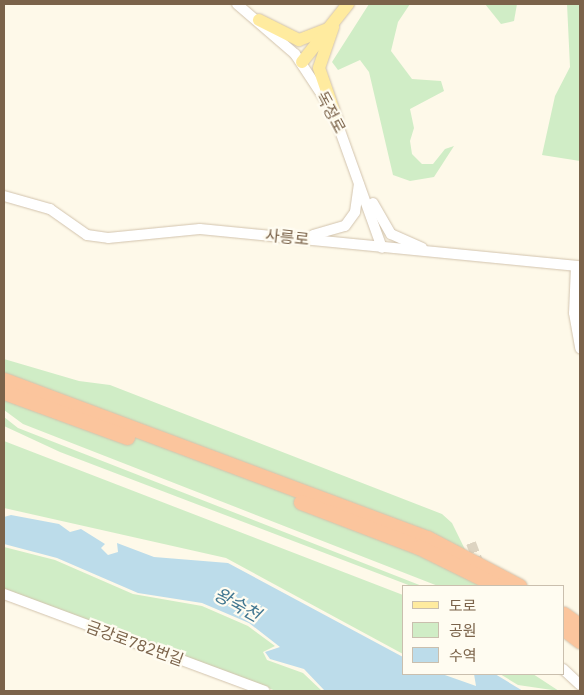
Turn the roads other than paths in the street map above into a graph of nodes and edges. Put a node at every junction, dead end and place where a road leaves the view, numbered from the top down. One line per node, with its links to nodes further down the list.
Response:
1 (237, 4): 3 (street, 독정로)
2 (348, 4): 4 (main road)
3 (260, 20): 4 (main road); 5 (street, 독정로)
4 (333, 27): 5 (main road); 6 (main road)
5 (302, 62): 6 (street, 독정로)
6 (337, 120): 7 (street, 독정로)
7 (360, 178): 9 (street); 10 (street, 독정로); 11 (street)
8 (4, 196): 9 (street, 사릉로)
9 (283, 236): 10 (street, 사릉로)
10 (382, 248): 11 (street, 사릉로)
11 (445, 254): 12 (street, 사릉로)
12 (578, 266): 13 (street)
13 (580, 348)
14 (4, 380): 17 (highway)
15 (4, 392): 16 (highway)
16 (496, 585)
17 (517, 585)
18 (4, 594): 25 (street, 금강로782번길)
19 (564, 615): 20 (highway)
20 (580, 626)
21 (564, 629): 22 (highway)
22 (580, 641)
23 (564, 670): 24 (street)
24 (580, 685)
25 (265, 691)

